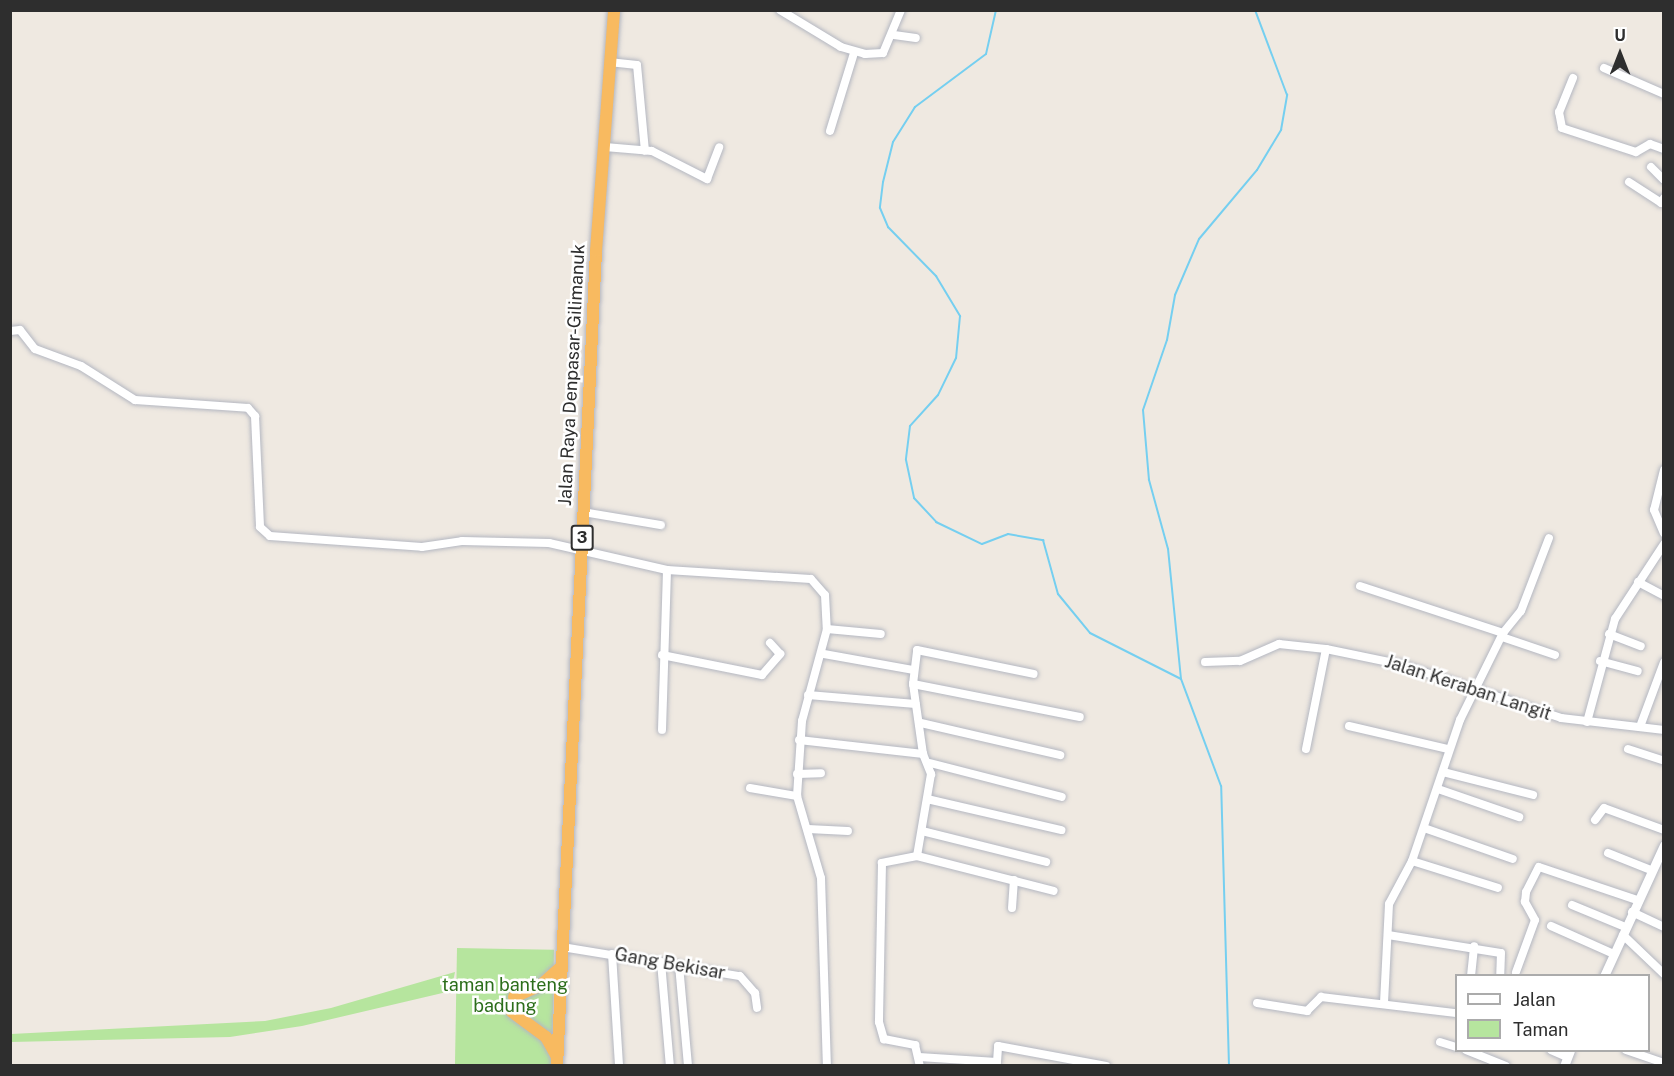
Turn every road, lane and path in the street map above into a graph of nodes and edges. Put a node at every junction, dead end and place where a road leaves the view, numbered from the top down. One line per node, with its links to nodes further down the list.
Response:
1 (614, 10): 7 (highway, Jalan Raya Denpasar-Gilimanuk / 3)
2 (780, 10): 6 (street)
3 (901, 10): 4 (street)
4 (894, 35): 5 (street); 6 (street)
5 (916, 38)
6 (854, 53): 11 (street)
7 (609, 62): 12 (highway, Jalan Raya Denpasar-Gilimanuk / 3); 15 (street)
8 (1604, 68): 10 (street)
9 (1573, 78): 14 (street)
10 (1664, 94)
11 (830, 131)
12 (605, 147): 15 (street); 22 (highway, Jalan Raya Denpasar-Gilimanuk / 3)
13 (719, 147): 15 (street)
14 (1664, 149)
15 (645, 151)
16 (1651, 167): 17 (street)
17 (1664, 180)
18 (1629, 182): 19 (street)
19 (1664, 198)
20 (10, 331): 28 (street)
21 (1664, 470): 23 (street)
22 (583, 512): 24 (street); 28 (highway, Jalan Raya Denpasar-Gilimanuk / 3)
23 (1660, 522): 25 (street)
24 (661, 525)
25 (1664, 533)
26 (1549, 538): 36 (street)
27 (1664, 544): 30 (street)
28 (582, 550): 29 (street); 104 (highway, Jalan Raya Denpasar-Gilimanuk / 3)
29 (667, 570): 33 (street); 41 (street)
30 (1638, 582): 32 (street); 35 (street)
31 (1360, 586): 36 (street)
32 (1664, 596)
33 (827, 629): 34 (street); 40 (street)
34 (881, 634)
35 (1609, 634): 38 (street); 43 (street)
36 (1502, 635): 42 (street); 50 (street)
37 (770, 643): 41 (street)
38 (1641, 646)
39 (1326, 649): 44 (street, Jalan Keraban Langit); 50 (street, Jalan Keraban Langit); 61 (street)
40 (824, 654): 46 (street); 51 (street)
41 (662, 655): 58 (street)
42 (1556, 655)
43 (1600, 661): 47 (street); 54 (street)
44 (1205, 662)
45 (1664, 662): 56 (street)
46 (913, 670): 48 (street); 49 (street)
47 (1638, 671)
48 (1034, 674)
49 (913, 684): 52 (street); 53 (street)
50 (1475, 688): 54 (street, Jalan Keraban Langit); 62 (street)
51 (808, 695): 52 (street); 60 (street)
52 (916, 704): 55 (street)
53 (1080, 717)
54 (1586, 722): 56 (street, Jalan Keraban Langit)
55 (921, 723): 64 (street); 65 (street)
56 (1641, 724): 59 (street, Jalan Keraban Langit)
57 (1349, 726): 62 (street)
58 (662, 730)
59 (1664, 730)
60 (799, 740): 64 (street); 70 (street)
61 (1306, 749)
62 (1448, 749): 68 (street)
63 (1629, 749): 66 (street)
64 (923, 754): 67 (street)
65 (1060, 755)
66 (1664, 761)
67 (930, 763): 75 (street); 76 (street)
68 (1443, 772): 72 (street); 73 (street)
69 (821, 773): 70 (street)
70 (797, 774): 74 (street)
71 (750, 788): 74 (street)
72 (1438, 789): 77 (street); 79 (street)
73 (1533, 795)
74 (797, 796): 80 (street)
75 (1062, 797)
76 (927, 799): 81 (street); 84 (street)
77 (1519, 817)
78 (1595, 820): 82 (street)
79 (1425, 828): 88 (street); 89 (street)
80 (808, 829): 83 (street); 131 (street)
81 (1061, 830)
82 (1664, 830)
83 (848, 831)
84 (922, 831): 87 (street); 90 (street)
85 (1664, 845): 91 (street)
86 (1608, 853): 91 (street)
87 (914, 858): 92 (street); 125 (street)
88 (1513, 859)
89 (1412, 861): 93 (street); 102 (street)
90 (1046, 862)
91 (1651, 870): 95 (street)
92 (1014, 880): 94 (street); 97 (street)
93 (1498, 888)
94 (1054, 891)
95 (1637, 900): 98 (street); 110 (street)
96 (1572, 904): 101 (street)
97 (1012, 908)
98 (1632, 912): 100 (street); 101 (street)
99 (1551, 926): 106 (street)
100 (1664, 927)
101 (1624, 931): 106 (street); 114 (street)
102 (1388, 935): 103 (street); 117 (street)
103 (1474, 946): 111 (street); 112 (street)
104 (562, 947): 105 (street, Gang Bekisar); 109 (highway, Jalan Raya Denpasar-Gilimanuk / 3)
105 (612, 954): 107 (street, Gang Bekisar); 128 (street)
106 (1614, 954): 113 (street)
107 (661, 962): 108 (street, Gang Bekisar); 129 (street)
108 (679, 965): 118 (street, Gang Bekisar); 130 (street)
109 (561, 967): 115 (highway); 126 (highway, Jalan Raya Denpasar-Gilimanuk / 3)
110 (1516, 972)
111 (1471, 974)
112 (1500, 974)
113 (1604, 974)
114 (1664, 974)
115 (514, 997)
116 (1257, 1003): 117 (street)
117 (1384, 1003): 120 (street)
118 (757, 1008)
119 (512, 1012): 126 (highway)
120 (1455, 1013)
121 (1440, 1042): 122 (street)
122 (1455, 1047)
123 (1471, 1052): 133 (street)
124 (1632, 1052): 127 (street)
125 (920, 1061): 132 (street)
126 (557, 1062)
127 (1664, 1063)
128 (619, 1065)
129 (670, 1065)
130 (688, 1065)
131 (827, 1065)
132 (1106, 1065)
133 (1506, 1065)

